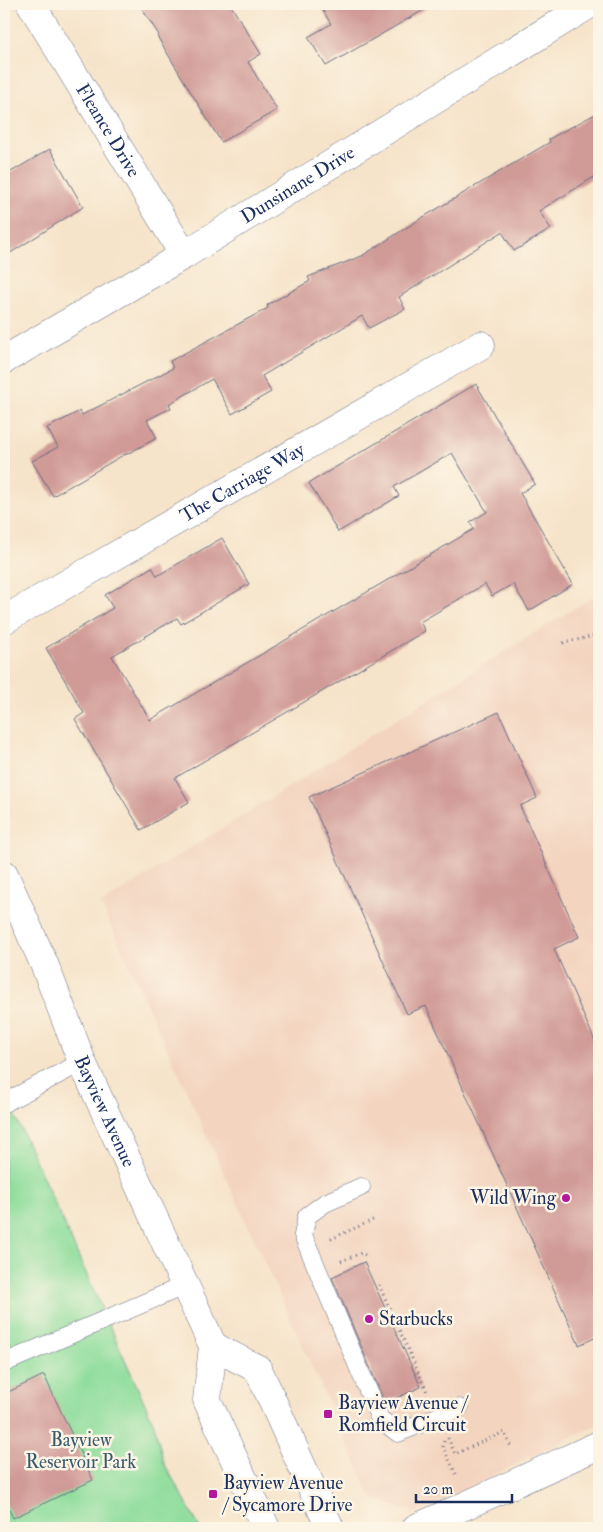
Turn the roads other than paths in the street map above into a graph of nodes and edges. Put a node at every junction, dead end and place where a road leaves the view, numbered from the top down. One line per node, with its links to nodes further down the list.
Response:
1 (32, 4): 3 (street, Fleance Drive)
2 (590, 4): 3 (street, Dunsinane Drive)
3 (184, 255): 5 (street, Dunsinane Drive)
4 (481, 345): 6 (street, The Carriage Way)
5 (4, 360)
6 (4, 620)
7 (4, 874): 8 (street, Bayview Avenue)
8 (82, 1062): 9 (lane); 11 (street, Bayview Avenue)
9 (4, 1103)
10 (361, 1187): 14 (lane)
11 (186, 1285): 12 (street, Bayview Avenue); 13 (lane)
12 (213, 1346): 16 (street, Bayview Avenue); 17 (street)
13 (4, 1363)
14 (460, 1408)
15 (599, 1444): 18 (street)
16 (266, 1528)
17 (330, 1528)
18 (416, 1528)

